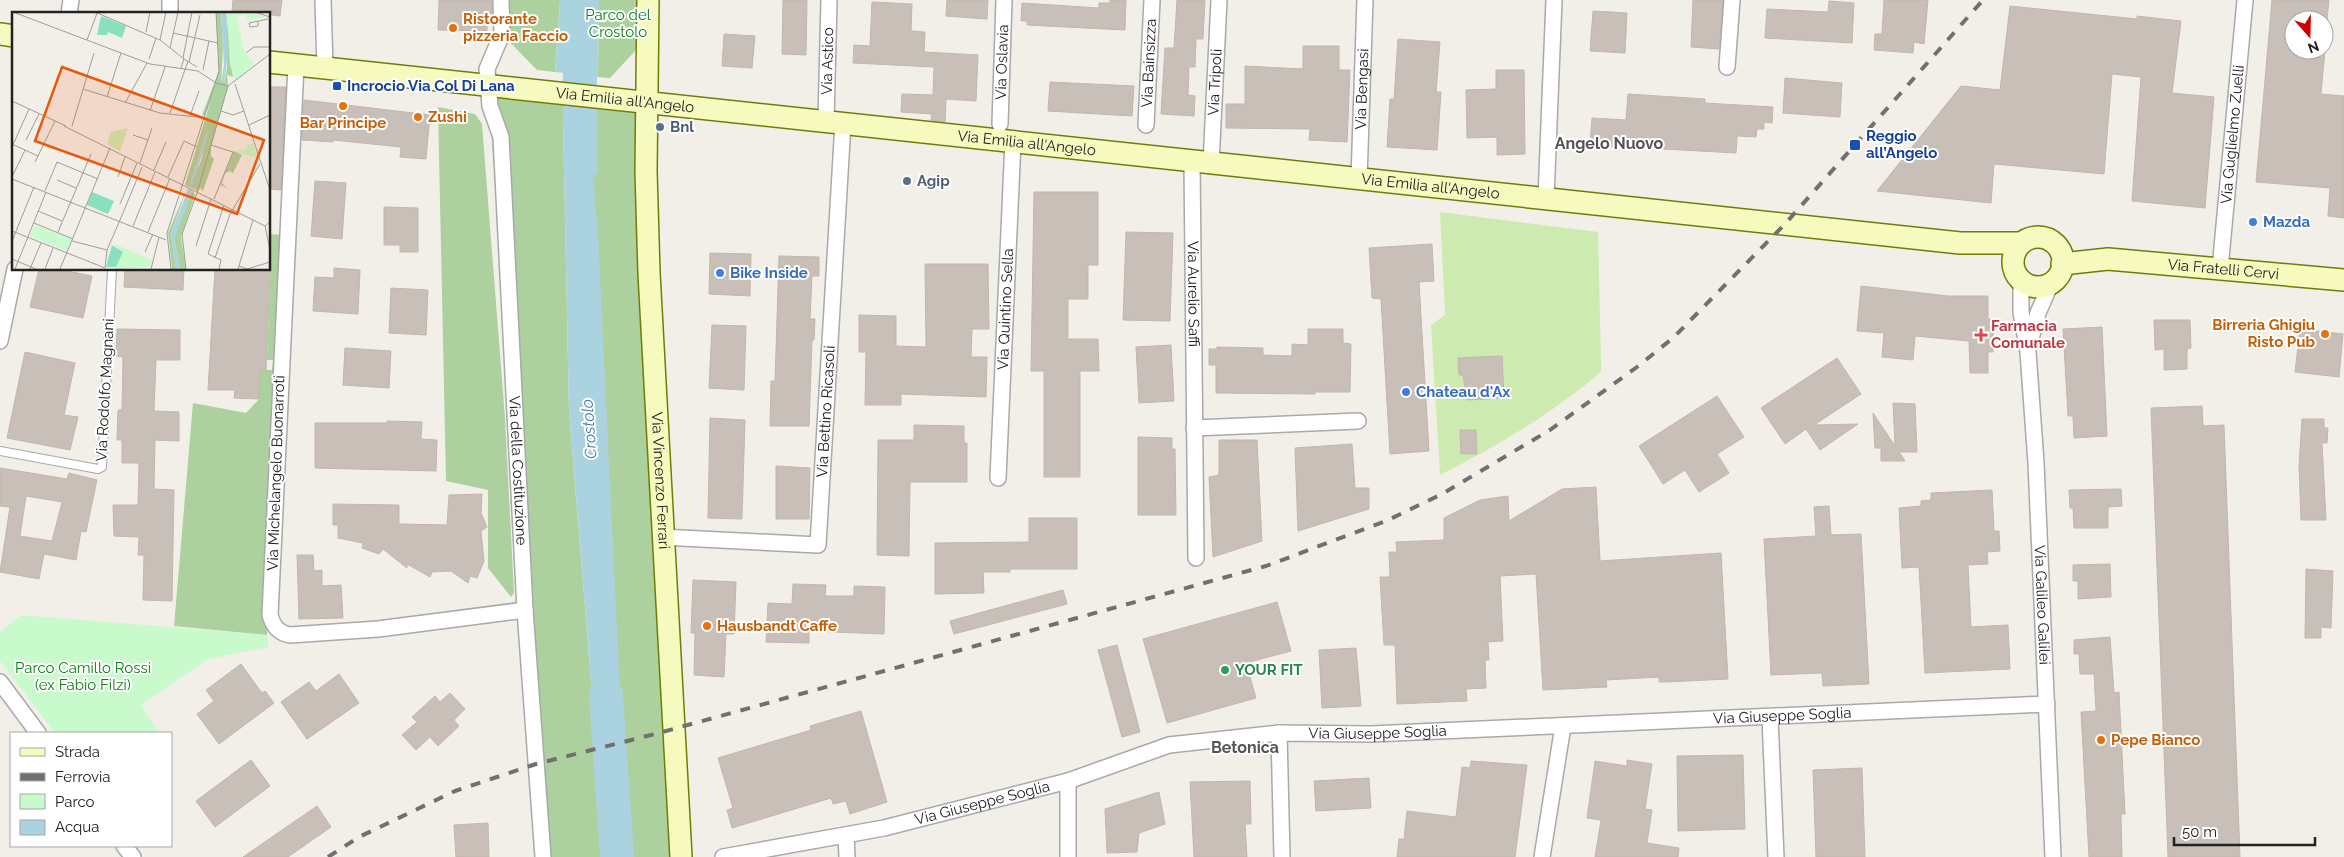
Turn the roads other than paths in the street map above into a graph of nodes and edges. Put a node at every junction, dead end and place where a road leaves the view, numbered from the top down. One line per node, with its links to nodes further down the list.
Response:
1 (323, 0): 15 (street)
2 (501, 0): 16 (street, Via della Costituzione)
3 (648, 0): 17 (main road, Via Vincenzo Ferrari)
4 (829, 0): 18 (street, Via Astico)
5 (1004, 0): 19 (street, Via Oslavia)
6 (1152, 0): 20 (street, Via Bainsizza)
7 (1219, 0): 22 (street, Via Tripoli)
8 (1365, 0): 23 (street, Via Bengasi)
9 (1554, 0): 24 (street)
10 (1732, 0): 14 (street)
11 (2245, 0): 30 (street, Via Guglielmo Zuelli)
12 (270, 62): 13 (main road, Via Emilia all'Angelo)
13 (296, 65): 15 (main road, Via Emilia all'Angelo); 44 (street, Via Michelangelo Buonarroti)
14 (1727, 67)
15 (325, 68): 16 (main road, Via Emilia all'Angelo)
16 (488, 86): 17 (main road, Via Emilia all'Angelo); 44 (street, Via della Costituzione)
17 (648, 104): 18 (main road, Via Emilia all'Angelo); 42 (main road, Via Vincenzo Ferrari)
18 (834, 122): 21 (main road, Via Emilia all'Angelo); 42 (street, Via Bettino Ricasoli)
19 (1000, 124)
20 (1146, 125)
21 (1013, 141): 22 (main road, Via Emilia all'Angelo); 41 (street, Via Quintino Sella)
22 (1202, 163): 23 (main road, Via Emilia all'Angelo); 39 (street, Via Aurelio Saffi)
23 (1359, 179): 24 (main road, Via Emilia all'Angelo)
24 (1546, 198): 26 (main road, Via Emilia all'Angelo)
25 (2051, 241): 27 (main road); 28 (main road, Via Fratelli Cervi); 29 (main road)
26 (1960, 243): 27 (main road); 33 (main road)
27 (2021, 244): 33 (main road)
28 (2103, 259): 29 (main road, Via Fratelli Cervi); 30 (main road, Via Fratelli Cervi)
29 (2062, 264): 35 (main road)
30 (2220, 269): 34 (main road, Via Fratelli Cervi)
31 (15, 270): 36 (street)
32 (112, 270): 40 (lane, Via Rodolfo Magnani)
33 (2017, 273): 35 (main road); 37 (street, Via Galileo Galilei)
34 (2344, 280)
35 (2051, 283): 37 (street, Via Galileo Galilei)
36 (0, 341)
37 (2028, 352): 46 (street, Via Galileo Galilei)
38 (1358, 421): 39 (street)
39 (1194, 428): 43 (street, Via Aurelio Saffi)
40 (0, 451)
41 (998, 478)
42 (662, 537): 56 (main road, Via Vincenzo Ferrari)
43 (1196, 558)
44 (525, 610): 55 (street, Via della Costituzione)
45 (0, 682): 49 (street)
46 (2047, 704): 47 (street, Via Giuseppe Soglia); 63 (street, Via Galileo Galilei)
47 (1770, 718): 48 (street, Via Giuseppe Soglia); 62 (street)
48 (1563, 726): 50 (street, Via Giuseppe Soglia); 61 (street)
49 (37, 732)
50 (1279, 734): 51 (street, Via Giuseppe Soglia); 60 (street)
51 (1068, 781): 52 (street, Via Giuseppe Soglia); 59 (street)
52 (846, 835): 57 (street, Via Giuseppe Soglia); 58 (street)
53 (125, 847): 54 (street)
54 (133, 857)
55 (543, 857)
56 (680, 857)
57 (723, 857)
58 (846, 857)
59 (1068, 857)
60 (1282, 857)
61 (1542, 857)
62 (1776, 857)
63 (2053, 857)

